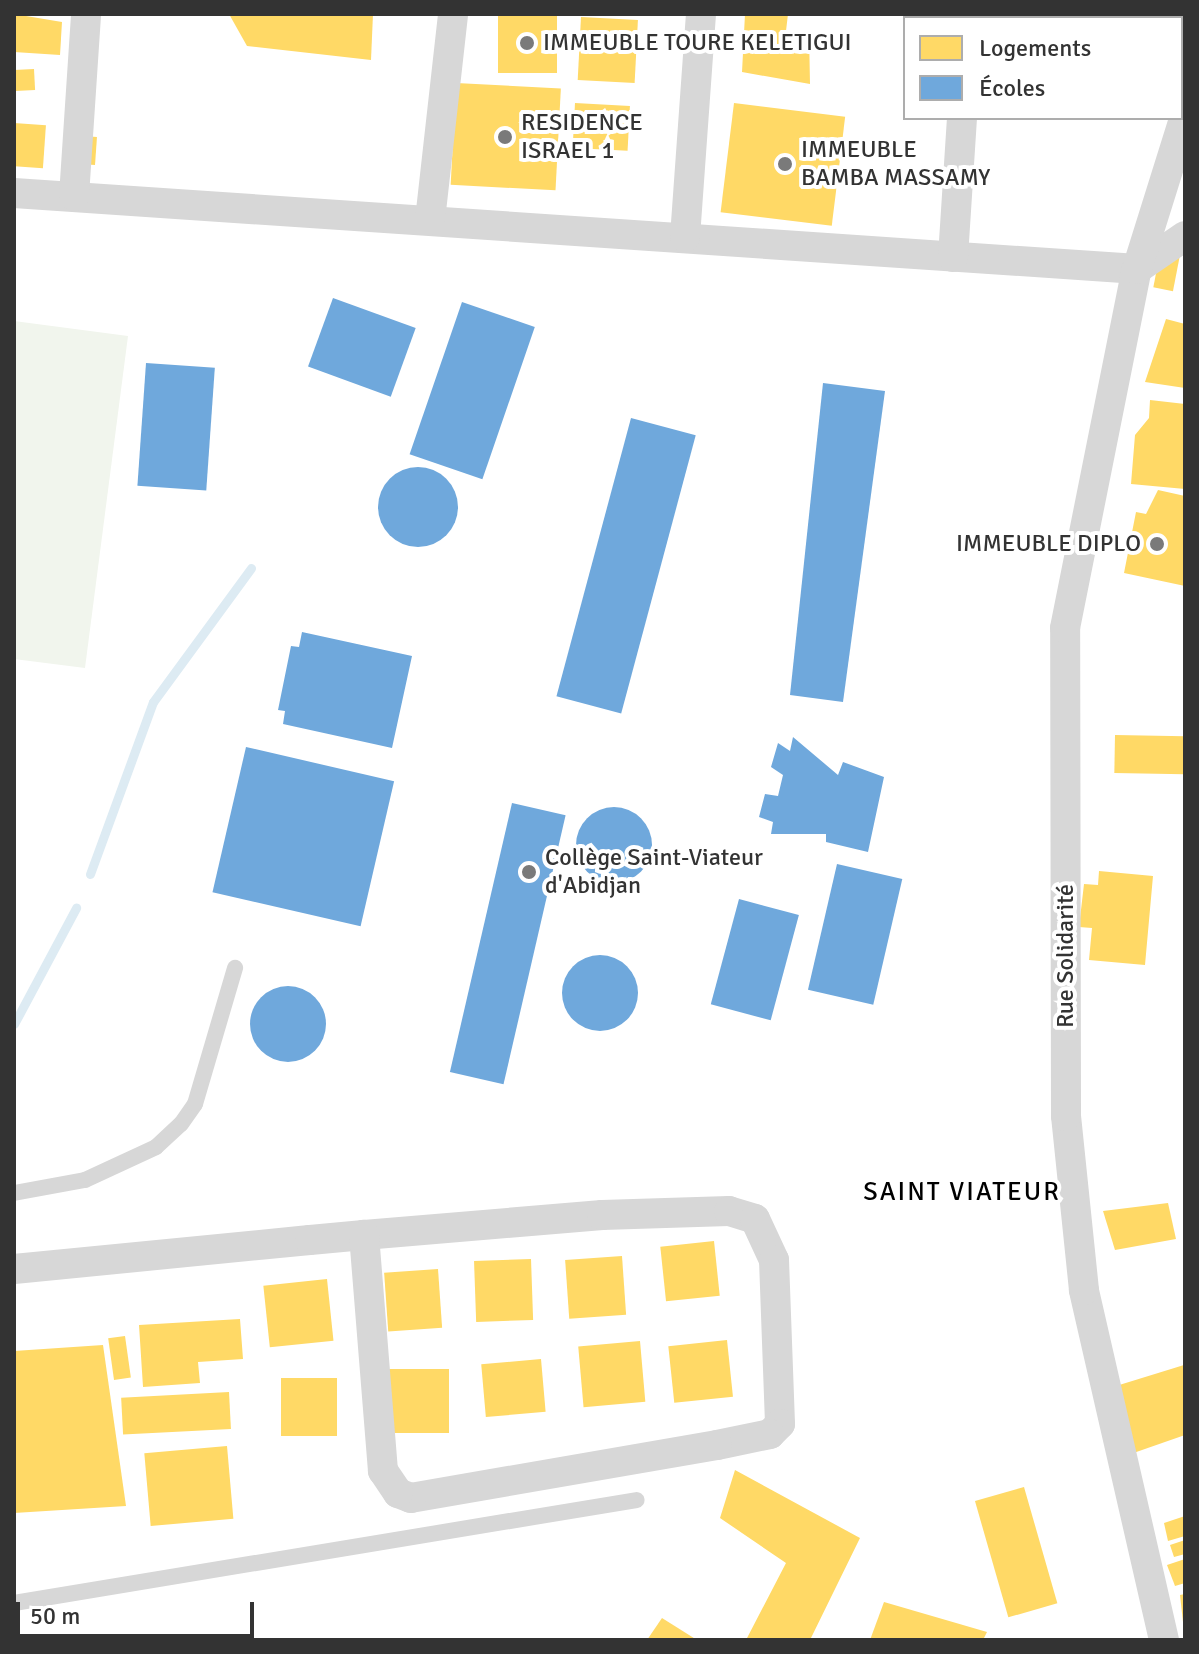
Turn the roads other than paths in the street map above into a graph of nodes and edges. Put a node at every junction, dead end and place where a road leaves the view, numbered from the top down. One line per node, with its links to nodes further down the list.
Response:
1 (86, 14): 7 (street)
2 (453, 14): 8 (street)
3 (701, 14): 10 (street)
4 (1185, 116): 12 (street, Rue Solidarité)
5 (962, 120): 11 (street)
6 (14, 193): 7 (street)
7 (74, 196): 8 (street)
8 (430, 220): 10 (street)
9 (1185, 236): 12 (street)
10 (685, 237): 11 (street)
11 (953, 257): 12 (street)
12 (1137, 269): 19 (street, Rue Solidarité)
13 (235, 968): 14 (lane)
14 (14, 1193)
15 (364, 1235): 15 (street); 16 (street)
16 (14, 1269)
17 (637, 1500): 18 (lane)
18 (14, 1603)
19 (1164, 1640)

